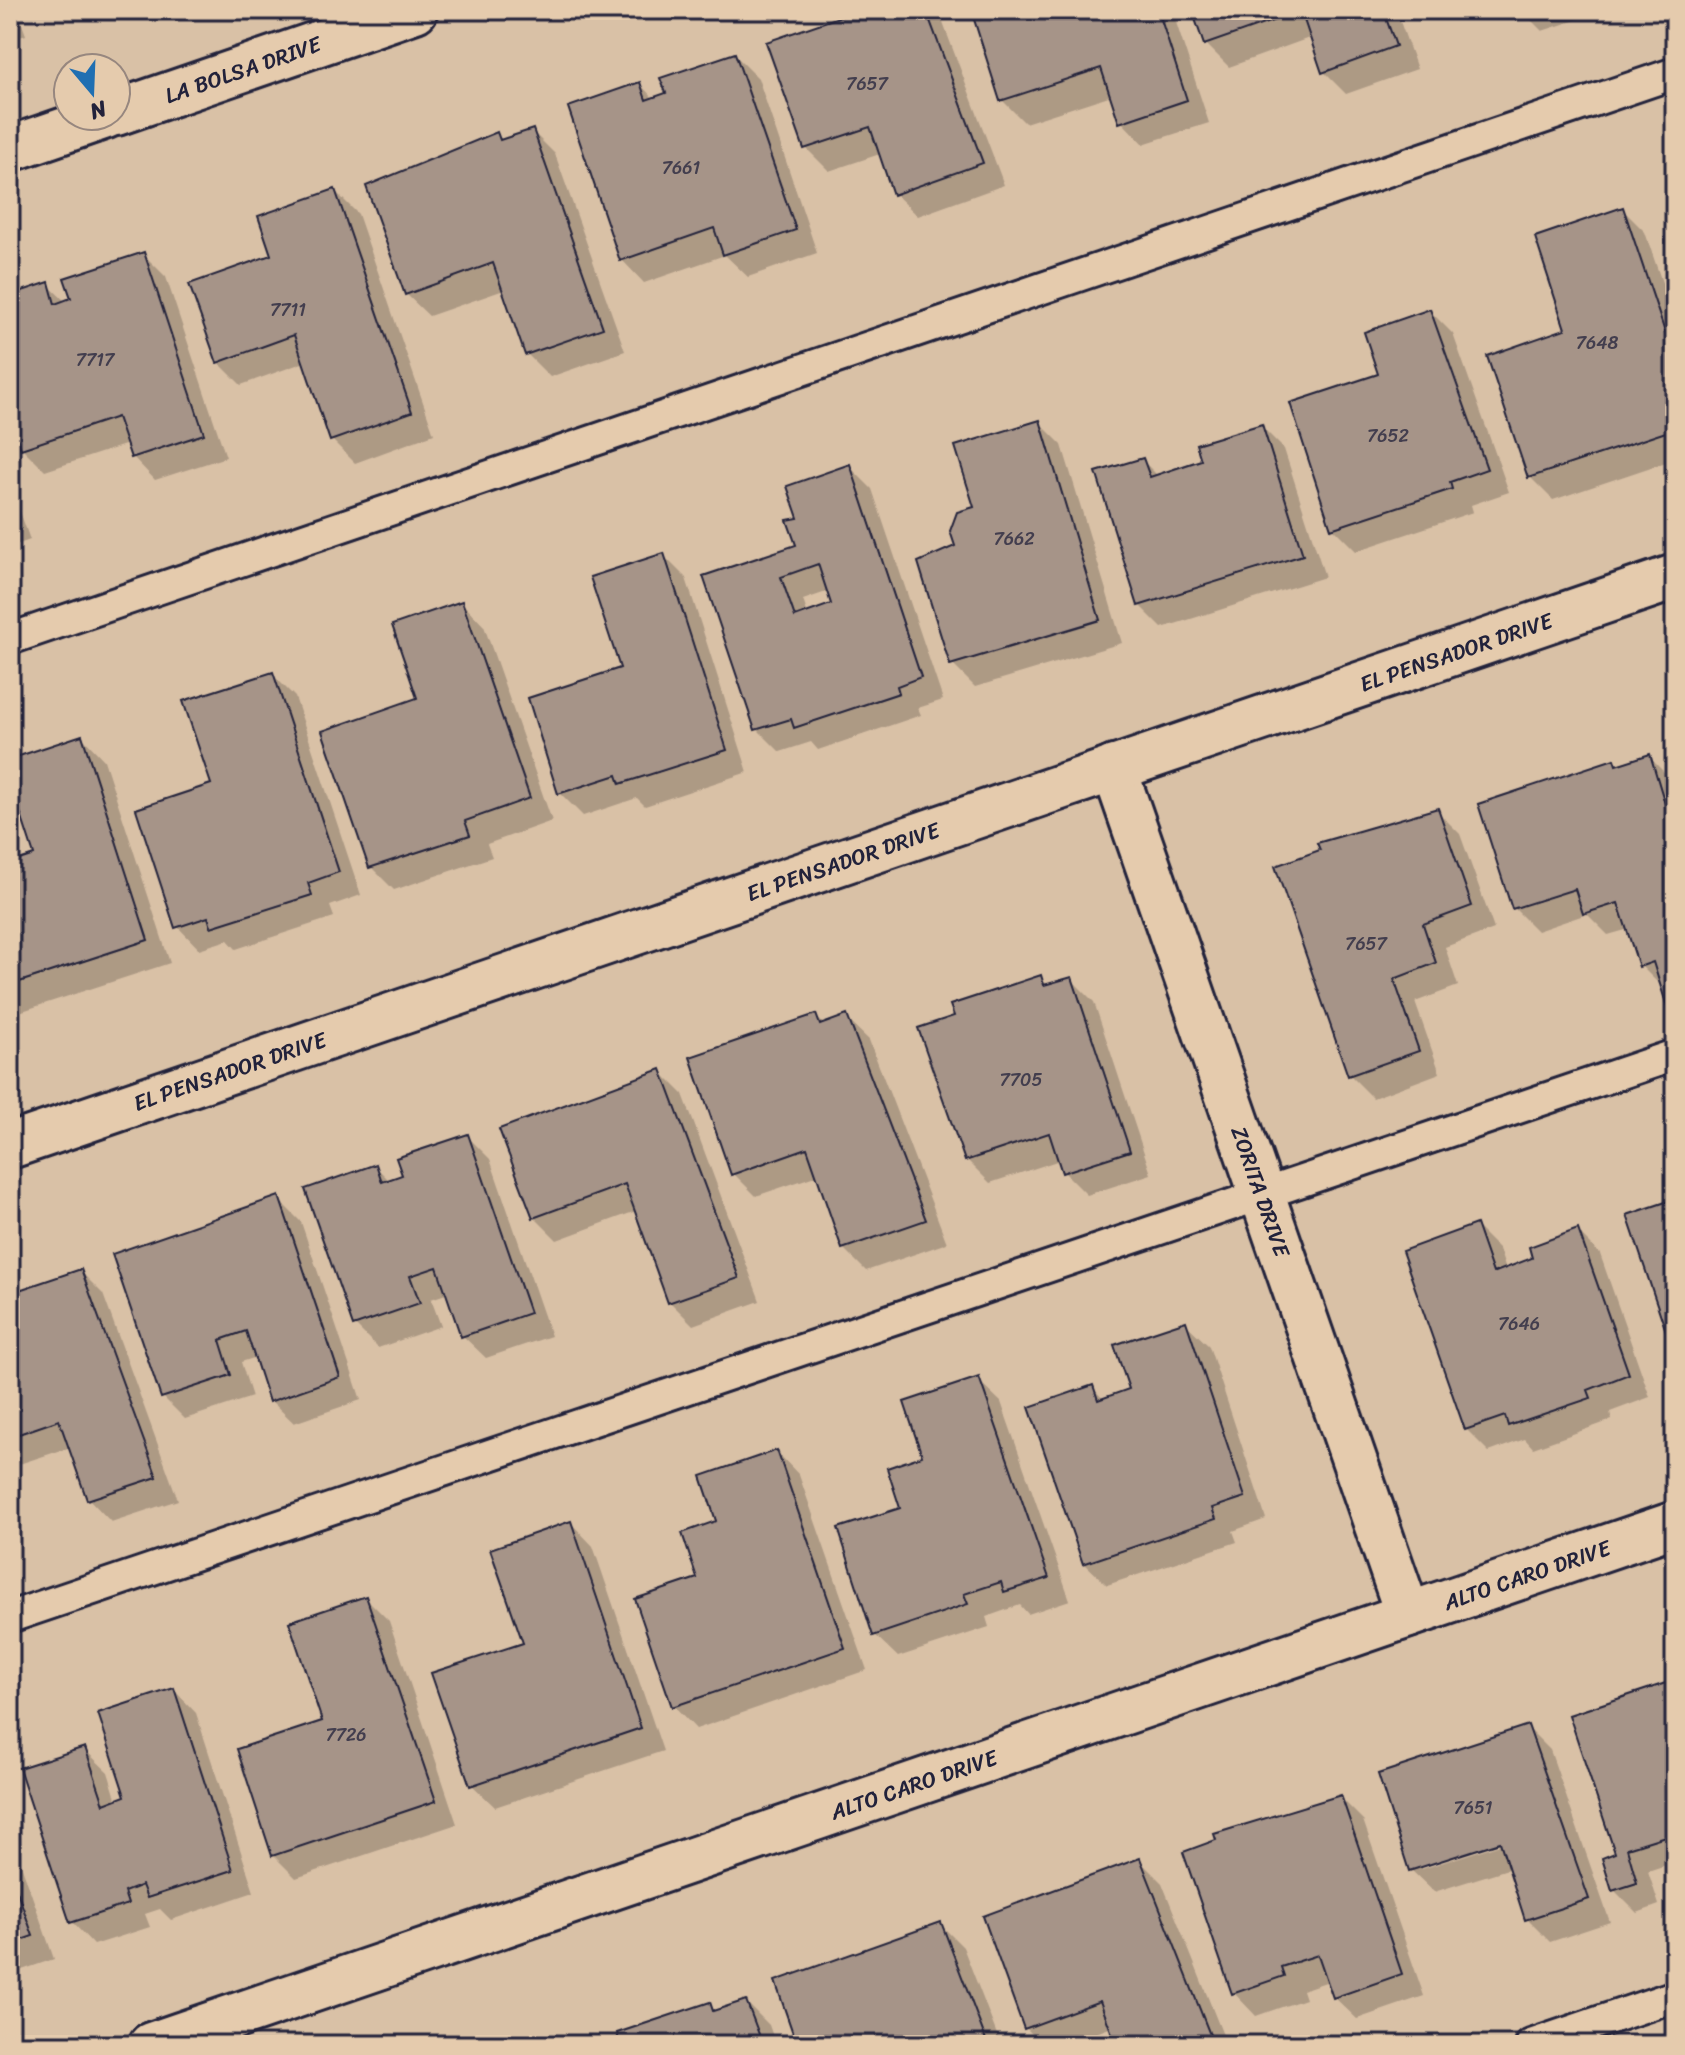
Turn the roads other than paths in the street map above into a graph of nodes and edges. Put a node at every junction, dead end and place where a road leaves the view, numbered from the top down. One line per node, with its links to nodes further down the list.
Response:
1 (415, 10): 3 (street, LA BOLSA DRIVE)
2 (1675, 73): 7 (lane)
3 (132, 107)
4 (59, 132): 5 (street)
5 (10, 149)
6 (1675, 577): 8 (street, EL PENSADOR DRIVE)
7 (10, 639)
8 (1114, 768): 10 (street, EL PENSADOR DRIVE); 11 (street, ZORITA DRIVE)
9 (1675, 1055): 11 (lane)
10 (10, 1146)
11 (1262, 1196): 13 (street, ZORITA DRIVE); 14 (lane)
12 (1675, 1524): 13 (street, ALTO CARO DRIVE)
13 (1408, 1615): 16 (street, ALTO CARO DRIVE)
14 (10, 1617)
15 (1675, 1996): 17 (lane)
16 (151, 2045)
17 (1531, 2045)

